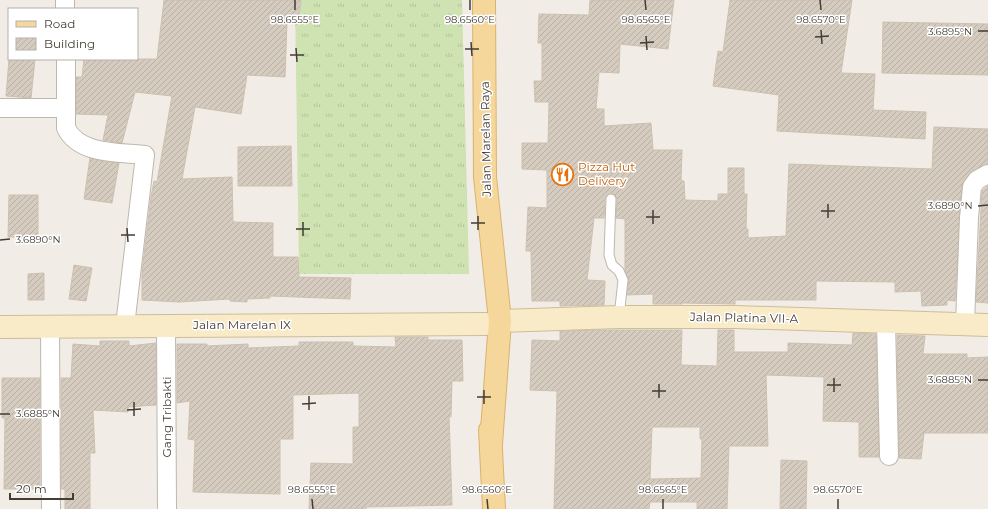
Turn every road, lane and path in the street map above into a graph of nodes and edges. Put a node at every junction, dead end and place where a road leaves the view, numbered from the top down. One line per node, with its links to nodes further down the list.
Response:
1 (484, 0): 8 (main road, Jalan Marelan Raya)
2 (66, 60): 4 (street)
3 (0, 108): 4 (street)
4 (66, 108): 13 (street)
5 (988, 174): 10 (street)
6 (611, 199): 7 (lane)
7 (619, 317): 8 (main road, Jalan Platina VII-A); 9 (main road, Jalan Platina VII-A)
8 (493, 322): 11 (main road, Jalan Marelan IX); 19 (main road, Jalan Marelan Raya)
9 (886, 322): 10 (main road, Jalan Platina VII-A); 16 (street)
10 (965, 324): 12 (main road, Jalan Platina VII-A)
11 (166, 325): 13 (main road, Jalan Marelan IX); 18 (street, Gang Tribakti)
12 (988, 325)
13 (125, 326): 14 (main road, Jalan Marelan IX)
14 (50, 327): 15 (main road, Jalan Marelan IX); 17 (street)
15 (0, 328)
16 (889, 456)
17 (51, 509)
18 (167, 509)
19 (494, 509)

